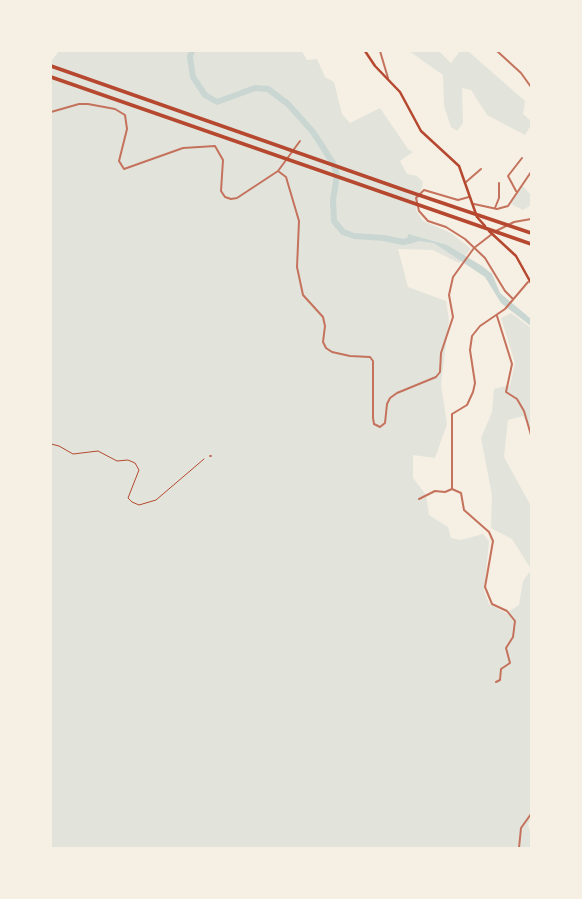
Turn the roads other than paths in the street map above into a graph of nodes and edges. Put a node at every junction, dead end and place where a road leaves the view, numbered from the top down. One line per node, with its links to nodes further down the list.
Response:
1 (365, 51): 6 (main road)
2 (380, 51): 4 (street)
3 (497, 51): 9 (street)
4 (383, 62): 6 (street); 8 (street)
5 (51, 66): 23 (highway)
6 (375, 66): 8 (main road)
7 (51, 77): 25 (highway)
8 (388, 79): 16 (main road)
9 (531, 87)
10 (51, 112): 14 (street)
11 (300, 141): 14 (street)
12 (522, 158): 18 (street)
13 (481, 169): 16 (street)
14 (278, 171): 26 (street)
15 (531, 173): 18 (street)
16 (466, 183): 19 (main road)
17 (499, 183): 21 (street)
18 (516, 192): 21 (street)
19 (470, 197): 20 (main road); 26 (street)
20 (472, 204): 21 (street); 24 (main road)
21 (495, 209)
22 (531, 219): 24 (street)
23 (531, 233)
24 (492, 234): 26 (street); 27 (main road)
25 (531, 244)
26 (474, 248): 28 (street)
27 (531, 281): 28 (street)
28 (513, 301): 29 (street)
29 (497, 316): 30 (street); 31 (street)
30 (531, 435)
31 (452, 489): 32 (street); 33 (street)
32 (419, 499)
33 (496, 682)
34 (531, 814): 35 (street)
35 (519, 848)

